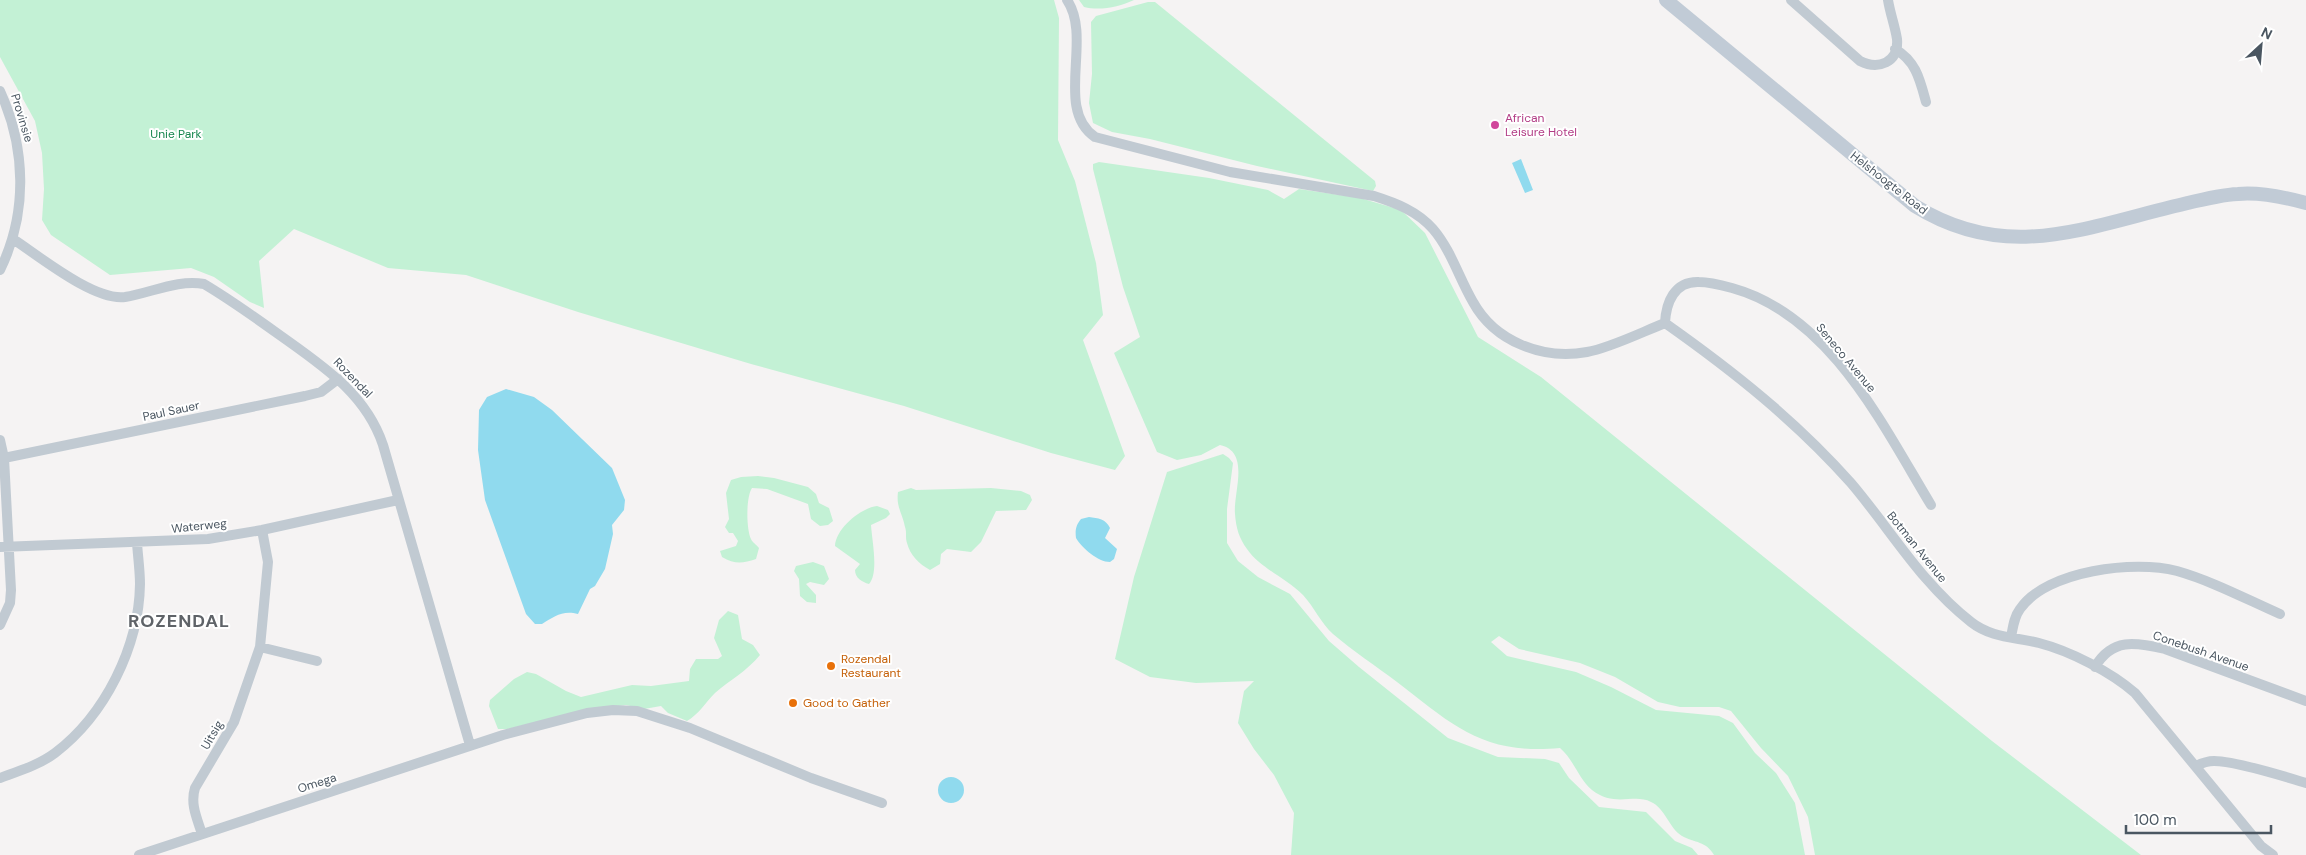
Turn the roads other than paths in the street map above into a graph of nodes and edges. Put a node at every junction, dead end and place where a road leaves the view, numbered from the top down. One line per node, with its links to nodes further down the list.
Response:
1 (1067, 0): 11 (street)
2 (1666, 0): 8 (main road, Helshoogte Road)
3 (1790, 0): 5 (street)
4 (1888, 0): 5 (street)
5 (1895, 49): 7 (street)
6 (0, 91): 9 (street, Provinsie)
7 (1926, 102)
8 (2306, 203)
9 (13, 239): 10 (street, Provinsie); 12 (street, Rozendal)
10 (0, 270)
11 (1665, 323): 16 (street, Seneco Avenue); 22 (street, Botman Avenue)
12 (338, 379): 14 (street, Paul Sauer); 15 (street, Rozendal)
13 (0, 440): 14 (street)
14 (4, 458): 19 (street)
15 (398, 500): 17 (street, Waterweg); 27 (street, Rozendal)
16 (1931, 505)
17 (262, 530): 18 (street, Waterweg); 23 (street, Uitsig)
18 (137, 543): 19 (street, Waterweg); 29 (street)
19 (5, 547): 21 (street)
20 (2280, 614): 22 (street)
21 (0, 625)
22 (2010, 637): 25 (street, Botman Avenue)
23 (260, 647): 24 (street); 32 (street, Uitsig)
24 (317, 661)
25 (2095, 667): 26 (street, Conebush Avenue); 28 (street, Botman Avenue)
26 (2306, 701)
27 (470, 745): 31 (street, Omega); 32 (street, Omega)
28 (2196, 766): 30 (street); 34 (street, Botman Avenue)
29 (0, 778)
30 (2306, 783)
31 (882, 803)
32 (202, 834): 33 (street, Omega)
33 (139, 855)
34 (2273, 855)

